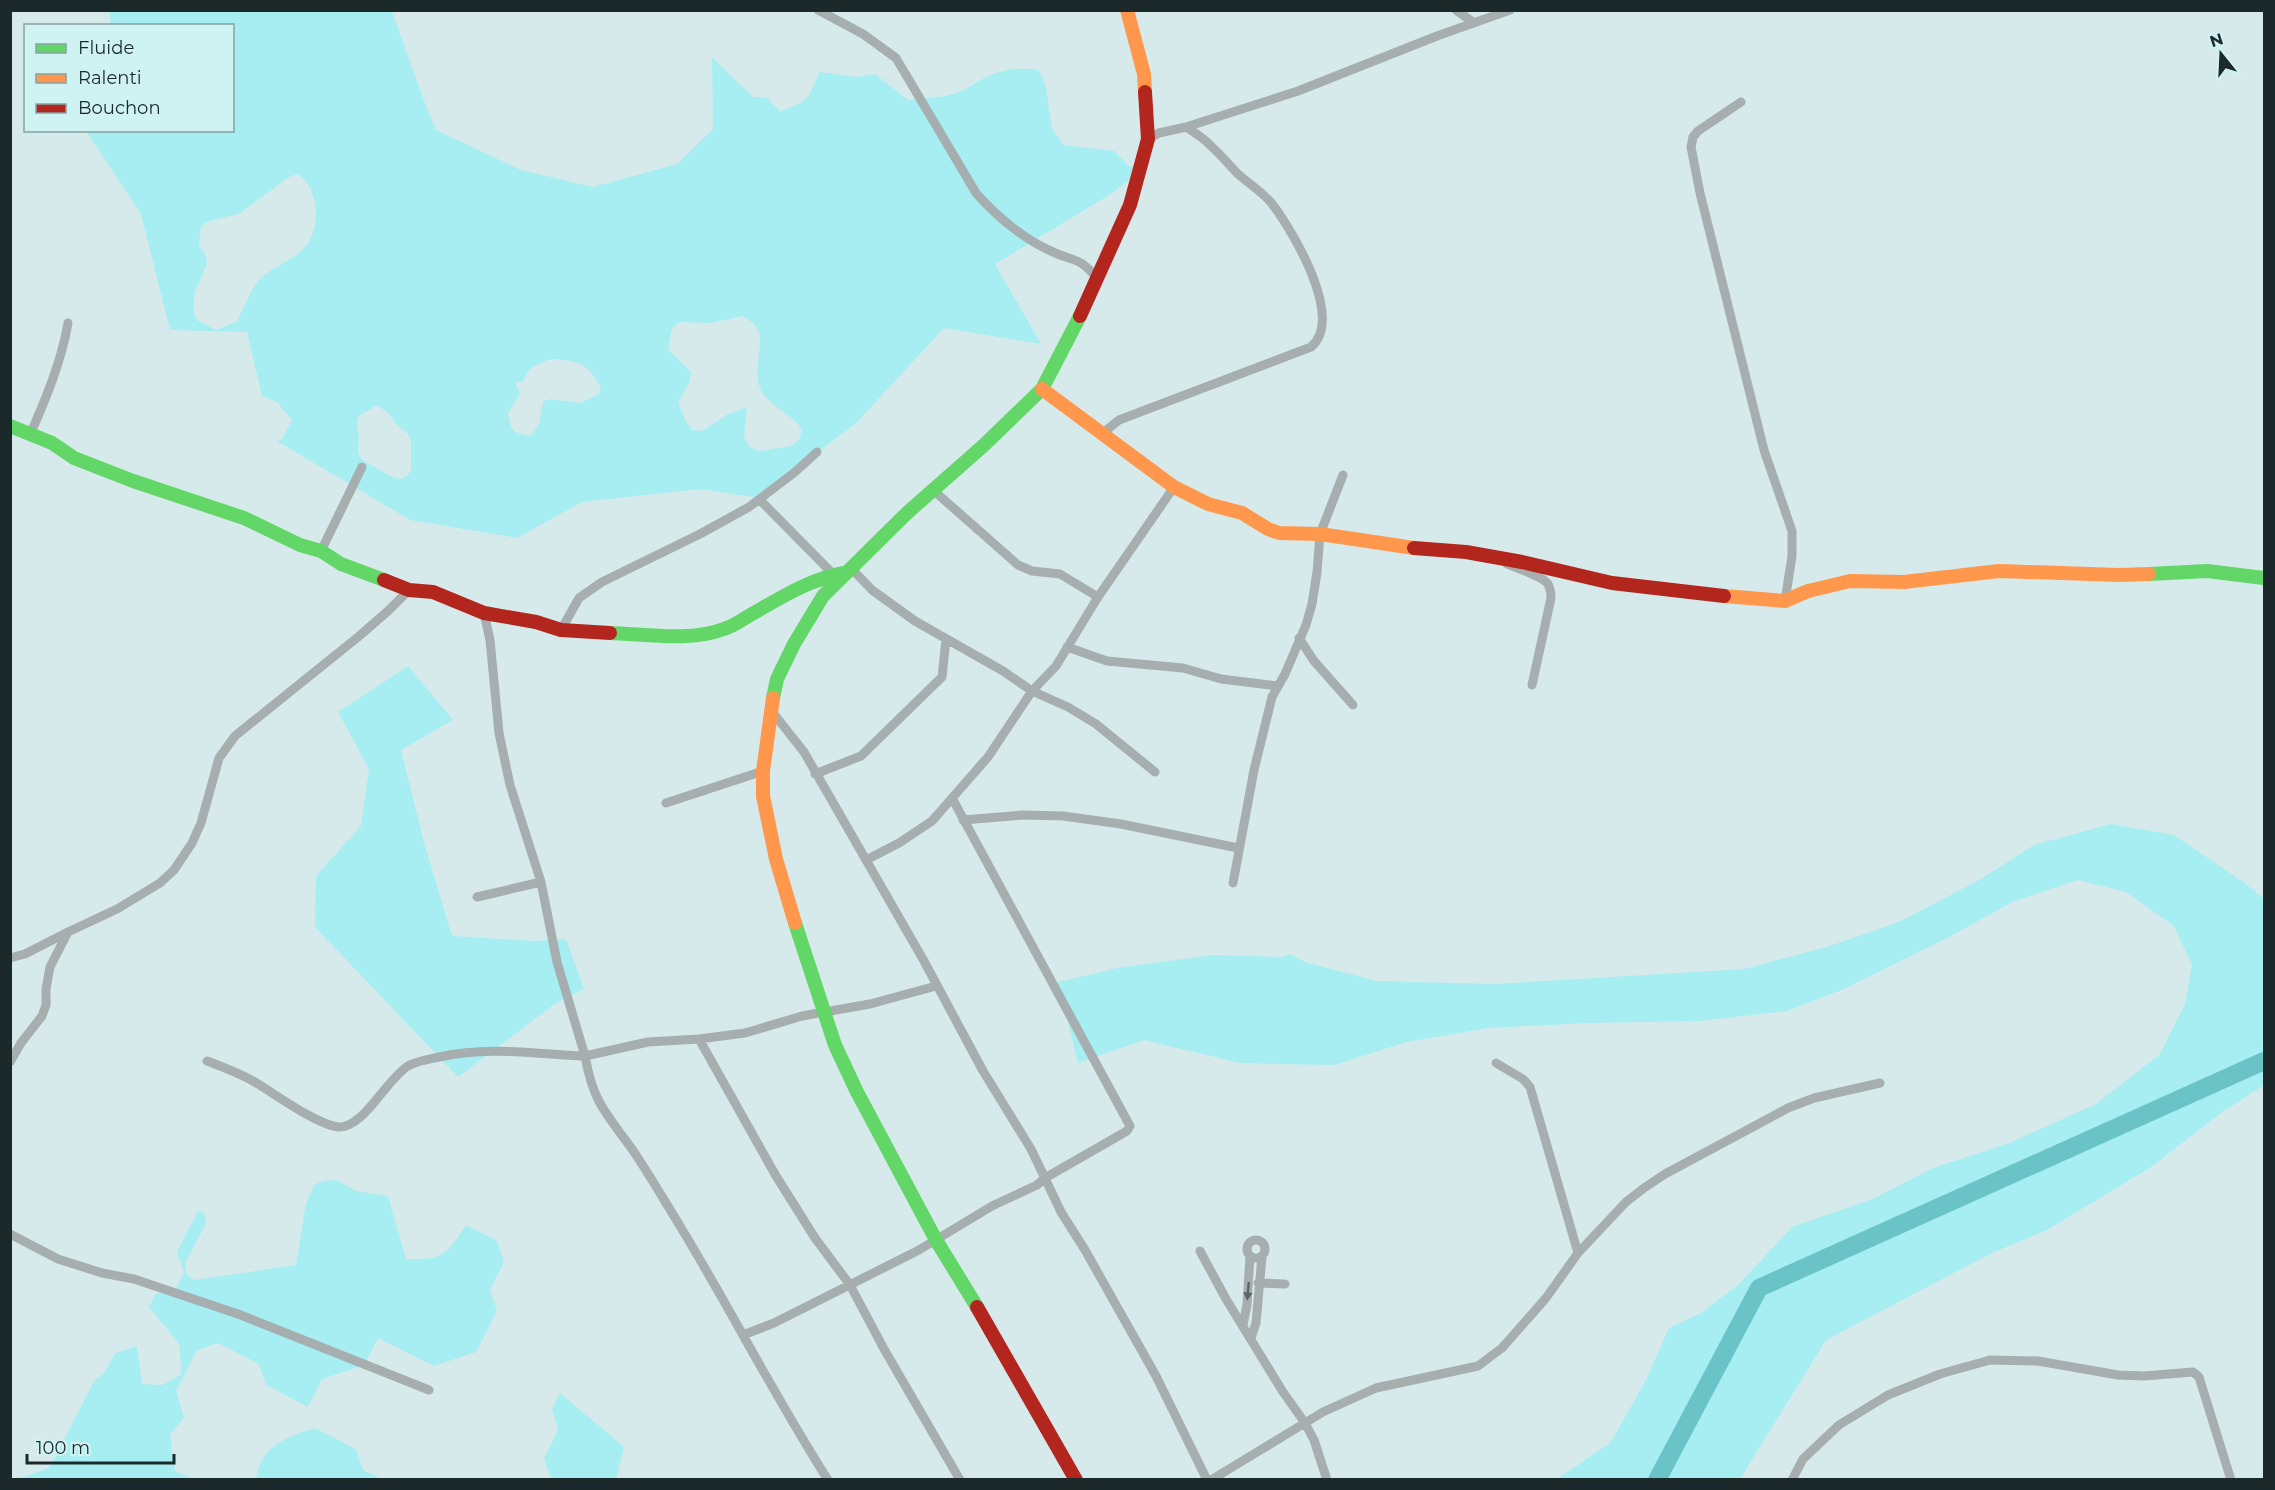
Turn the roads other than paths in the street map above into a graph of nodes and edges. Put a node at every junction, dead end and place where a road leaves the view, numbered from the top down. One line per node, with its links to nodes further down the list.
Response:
1 (818, 10): 9 (street)
2 (1127, 10): 8 (street)
3 (1456, 10): 5 (street)
4 (1510, 10): 5 (street)
5 (1474, 23): 7 (street)
6 (1741, 102): 28 (street)
7 (1186, 127): 8 (street); 13 (street)
8 (1148, 139): 9 (street)
9 (1096, 277): 11 (street)
10 (68, 323): 14 (street)
11 (1042, 389): 13 (street); 19 (street)
12 (10, 426): 14 (street)
13 (1103, 434): 18 (street)
14 (30, 435): 22 (street)
15 (817, 452): 20 (street)
16 (362, 467): 22 (street)
17 (1343, 475): 21 (street)
18 (1174, 487): 21 (street); 27 (street)
19 (933, 490): 24 (street); 27 (street)
20 (760, 500): 24 (street); 30 (street)
21 (1320, 534): 23 (street); 31 (street)
22 (321, 551): 26 (street)
23 (1488, 556): 28 (street); 34 (street)
24 (843, 572): 30 (street); 32 (street); 38 (street)
25 (2265, 578): 28 (street)
26 (409, 590): 29 (street); 50 (street)
27 (1098, 597): 33 (street)
28 (1785, 600)
29 (484, 613): 30 (street); 47 (street)
30 (561, 630)
31 (1299, 638): 35 (street); 37 (street)
32 (946, 639): 36 (street); 41 (street)
33 (1067, 647): 35 (street); 36 (street)
34 (1532, 685)
35 (1278, 686): 45 (street)
36 (1032, 691): 40 (street); 42 (street)
37 (1353, 705)
38 (770, 709): 39 (street); 41 (street)
39 (763, 771): 43 (street); 53 (street)
40 (1155, 772)
41 (815, 774): 46 (street)
42 (952, 798): 44 (street); 46 (street)
43 (666, 803)
44 (963, 820): 45 (street); 60 (street)
45 (1238, 848): 48 (street)
46 (866, 860): 52 (street)
47 (541, 882): 49 (street); 55 (street)
48 (1233, 883)
49 (477, 897)
50 (68, 932): 51 (street); 57 (street)
51 (10, 958)
52 (936, 986): 53 (street); 60 (street)
53 (824, 1012): 54 (street); 62 (street)
54 (699, 1039): 55 (street); 69 (street)
55 (585, 1056): 56 (street); 71 (street)
56 (207, 1061)
57 (10, 1062)
58 (1496, 1063): 64 (street)
59 (1880, 1083): 64 (street)
60 (1045, 1178): 62 (street); 78 (street)
61 (10, 1234): 73 (street)
62 (936, 1240): 69 (street); 77 (street)
63 (1200, 1251): 70 (street)
64 (1578, 1253): 74 (street)
65 (1250, 1256): 66 (street); 66 (street); 70 (street, one-way to 70)
66 (1262, 1257): 67 (street)
67 (1258, 1283): 68 (street); 72 (street)
68 (1285, 1284)
69 (850, 1285): 71 (street); 76 (street)
70 (1243, 1325): 72 (street)
71 (743, 1335): 75 (street)
72 (1251, 1338): 74 (street)
73 (429, 1390)
74 (1305, 1423): 79 (street); 80 (street)
75 (828, 1479)
76 (960, 1479)
77 (1076, 1479)
78 (1207, 1479)
79 (1211, 1479)
80 (1327, 1479)
81 (1792, 1479): 82 (street)
82 (2231, 1479)

